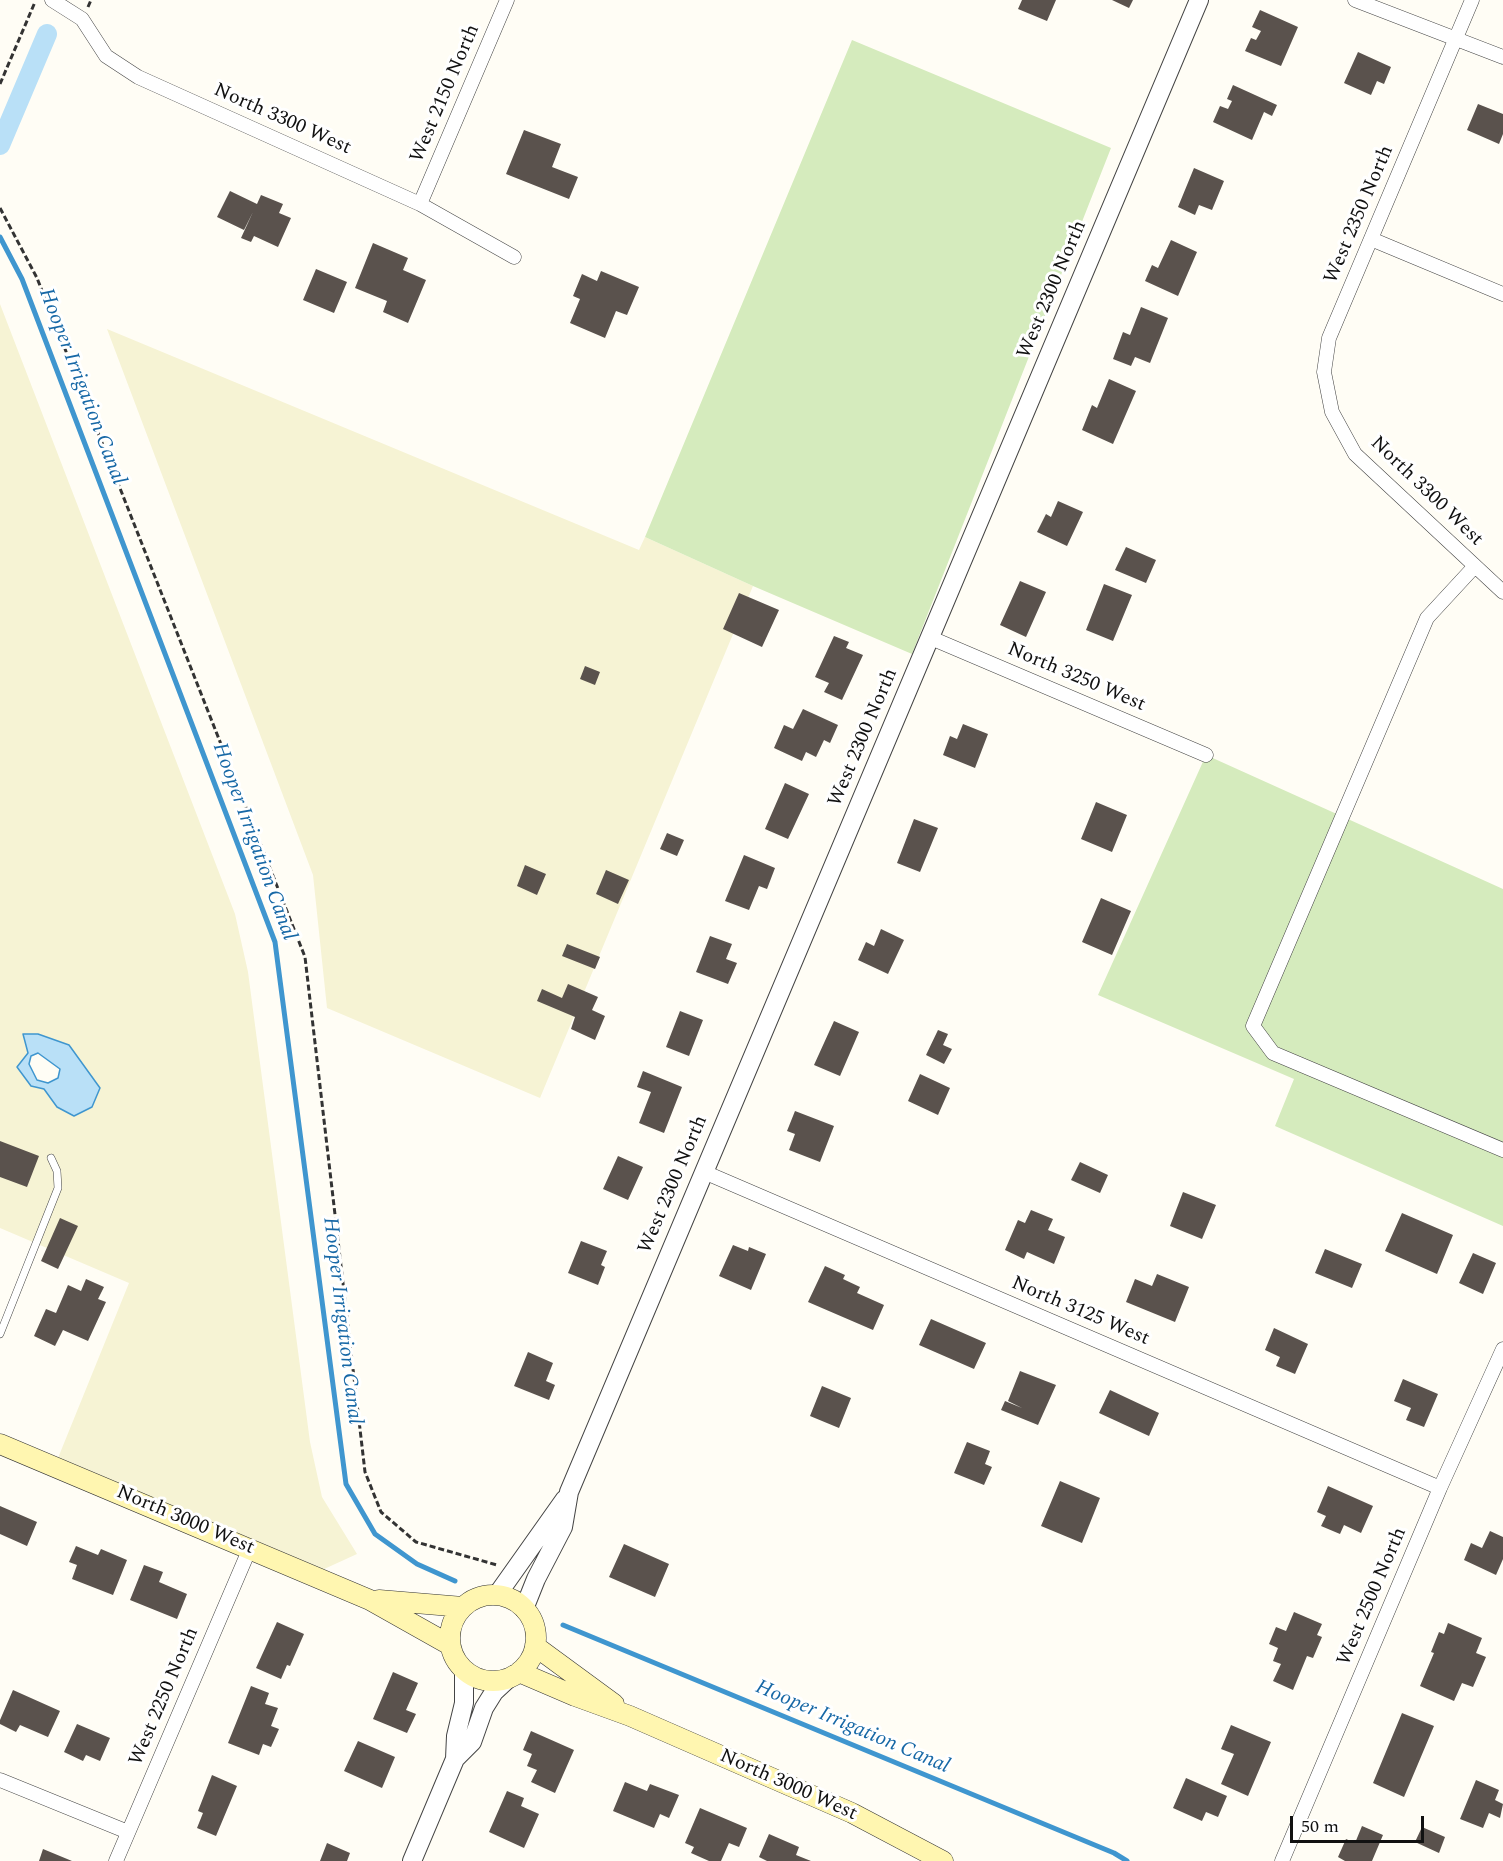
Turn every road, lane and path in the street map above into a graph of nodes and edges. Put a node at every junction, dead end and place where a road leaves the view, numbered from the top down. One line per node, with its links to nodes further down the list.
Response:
1 (36, 0): 9 (path)
2 (52, 0): 10 (street, North 3300 West)
3 (507, 0): 10 (street, West 2150 North)
4 (1199, 0): 18 (street, West 2300 North)
5 (1355, 0): 7 (street)
6 (1472, 0): 7 (street, West 2350 North)
7 (1456, 37): 8 (street); 12 (street, West 2350 North)
8 (1503, 57)
9 (0, 84)
10 (420, 204): 13 (street, North 3300 West)
11 (0, 208): 29 (path)
12 (1371, 239): 14 (street); 15 (street, West 2350 North)
13 (514, 257)
14 (1503, 294)
15 (1332, 412): 16 (street, North 3300 West)
16 (1475, 566): 17 (street, North 3300 West); 20 (street)
17 (1503, 592)
18 (931, 638): 19 (street, North 3250 West); 22 (street, West 2300 North)
19 (1206, 755)
20 (1503, 1150)
21 (51, 1158): 23 (lane)
22 (704, 1172): 26 (street, North 3125 West); 27 (street, West 2300 North)
23 (0, 1334)
24 (1503, 1349): 26 (street, West 2500 North)
25 (0, 1444): 28 (main road, North 3000 West)
26 (1440, 1488): 45 (street, West 2500 North)
27 (569, 1492): 30 (street, West 2300 North); 33 (street, West 2300 North)
28 (250, 1548): 31 (main road, North 3000 West); 41 (street, West 2250 North)
29 (499, 1566)
30 (497, 1595): 32 (main road); 33 (main road)
31 (370, 1600): 32 (main road, North 3000 West); 34 (main road, North 3000 West)
32 (463, 1607): 34 (main road)
33 (524, 1609): 35 (main road)
34 (450, 1645): 36 (main road)
35 (535, 1646): 37 (main road); 38 (main road, North 3000 West)
36 (464, 1671): 37 (main road); 39 (street)
37 (514, 1676): 38 (main road, North 3000 West); 39 (street)
38 (630, 1716): 44 (main road, North 3000 West)
39 (455, 1759): 43 (street)
40 (0, 1780): 41 (street)
41 (128, 1832): 42 (street, West 2250 North)
42 (116, 1861)
43 (412, 1861)
44 (943, 1861)
45 (1282, 1861)

